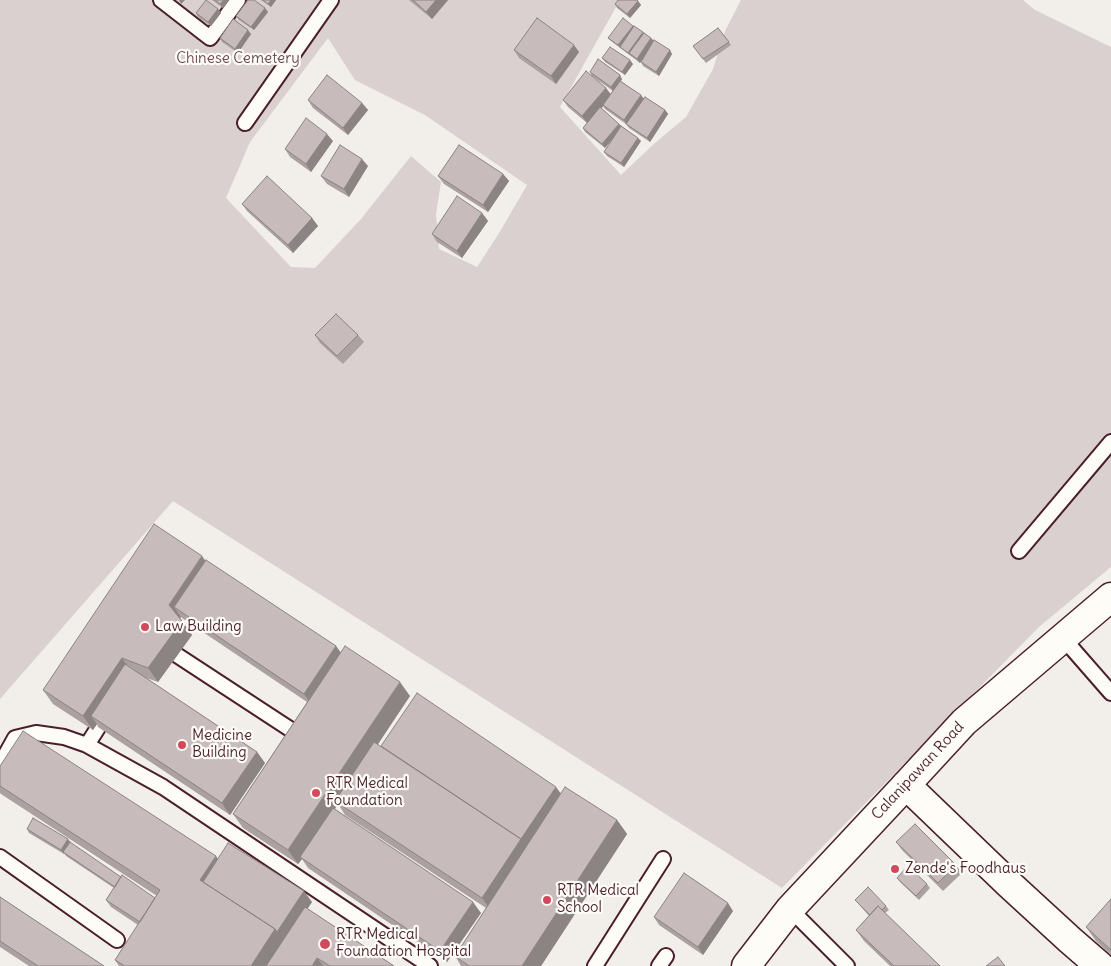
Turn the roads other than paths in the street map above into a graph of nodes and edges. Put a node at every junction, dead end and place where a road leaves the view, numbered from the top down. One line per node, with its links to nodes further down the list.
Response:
1 (161, 0): 2 (lane)
2 (238, 0)
3 (331, 0): 4 (lane)
4 (245, 123)
5 (1111, 442): 6 (lane)
6 (1019, 551)
7 (1111, 597): 8 (street, Calanipawan Road)
8 (1063, 638): 10 (lane); 15 (street, Calanipawan Road)
9 (150, 649): 13 (lane)
10 (1111, 693)
11 (118, 698): 12 (lane)
12 (87, 745): 14 (lane); 20 (lane)
13 (288, 751)
14 (0, 765)
15 (906, 785): 18 (street, Calanipawan Road); 24 (street)
16 (0, 857): 19 (lane)
17 (663, 859): 21 (lane)
18 (790, 909): 22 (street, Calanipawan Road); 23 (lane)
19 (117, 940)
20 (430, 966)
21 (595, 966)
22 (746, 966)
23 (847, 966)
24 (1100, 966)

